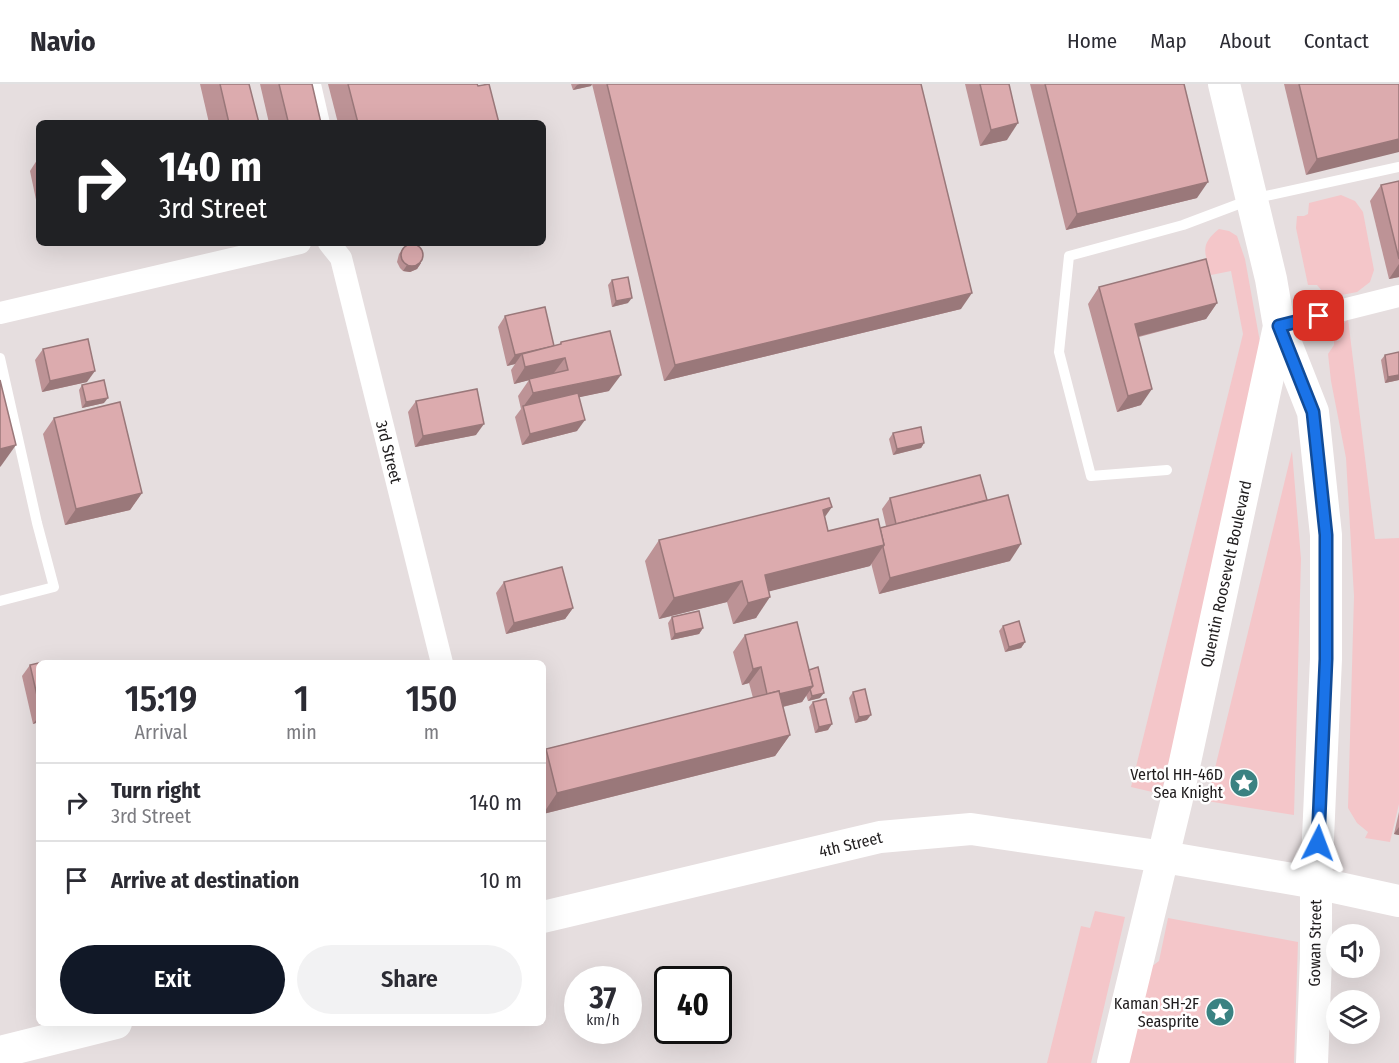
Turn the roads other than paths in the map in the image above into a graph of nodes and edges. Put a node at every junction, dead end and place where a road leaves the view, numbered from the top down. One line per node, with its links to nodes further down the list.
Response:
1 (316, 84): 3 (lane)
2 (1224, 84): 5 (street, Quentin Roosevelt Boulevard)
3 (324, 120)
4 (1399, 167): 5 (lane)
5 (1252, 199): 10 (street, Quentin Roosevelt Boulevard); 12 (lane)
6 (287, 246): 9 (street)
7 (331, 246): 14 (street, 3rd Street)
8 (1399, 296): 10 (street)
9 (0, 313)
10 (1279, 326): 15 (street, Quentin Roosevelt Boulevard); 16 (street, Gowan Street)
11 (0, 358): 13 (lane)
12 (1167, 470)
13 (0, 601)
14 (441, 660)
15 (1164, 857): 16 (street, 4th Street); 18 (street, 4th Street); 21 (street, Quentin Roosevelt Boulevard)
16 (1316, 883): 17 (street, 4th Street); 22 (street, Gowan Street)
17 (1399, 901)
18 (546, 916)
19 (104, 1026): 20 (street)
20 (0, 1052)
21 (1113, 1063)
22 (1312, 1063)

